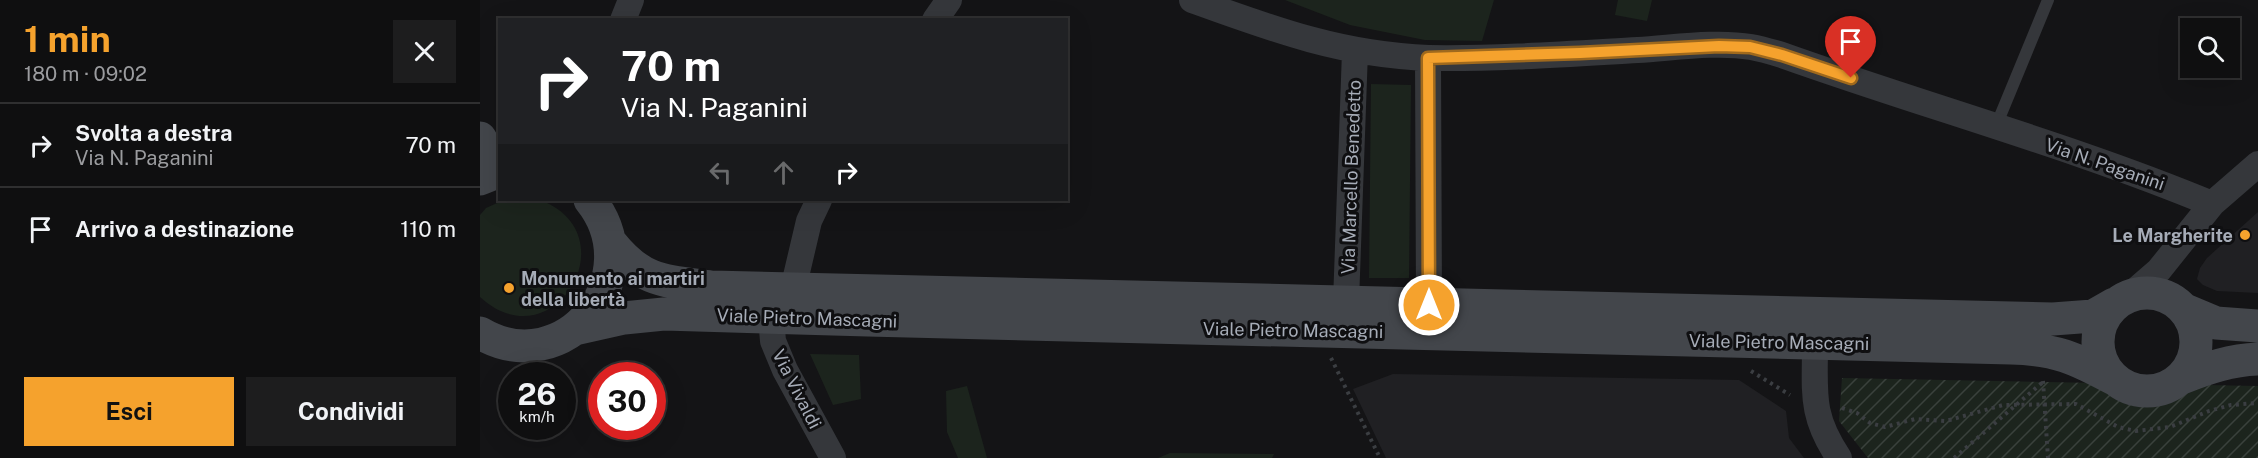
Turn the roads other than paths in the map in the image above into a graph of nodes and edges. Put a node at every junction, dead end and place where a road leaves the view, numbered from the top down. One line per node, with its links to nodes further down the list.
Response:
1 (632, 0): 5 (street)
2 (949, 0): 6 (street)
3 (2048, 0): 9 (lane)
4 (1206, 2): 7 (street, Via N. Paganini)
5 (624, 18)
6 (936, 18)
7 (1355, 51): 8 (street, Via N. Paganini); 21 (street, Via Marcello Benedetto)
8 (1428, 58): 9 (street, Via N. Paganini); 22 (street)
9 (1996, 126): 17 (street, Via N. Paganini)
10 (480, 138): 12 (main road)
11 (2258, 164): 17 (street)
12 (498, 168)
13 (498, 172): 14 (main road)
14 (480, 179)
15 (591, 201): 18 (main road)
16 (819, 201): 19 (street)
17 (2212, 204): 20 (street)
18 (611, 243): 19 (main road, Viale Pietro Mascagni); 26 (main road)
19 (793, 289): 21 (main road, Viale Pietro Mascagni)
20 (2122, 300): 22 (main road, Viale Pietro Mascagni); 23 (main road); 31 (main road)
21 (1347, 302): 22 (main road, Viale Pietro Mascagni)
22 (1429, 305)
23 (2185, 310): 25 (main road); 30 (main road)
24 (771, 317): 26 (main road, Viale Pietro Mascagni); 28 (main road, Viale Pietro Mascagni); 32 (street, Via Vivaldi)
25 (2258, 326)
26 (575, 329): 27 (main road)
27 (480, 333)
28 (1815, 344): 31 (main road, Viale Pietro Mascagni); 33 (street)
29 (2258, 359): 30 (main road)
30 (2182, 378): 31 (main road)
31 (2114, 379)
32 (833, 458)
33 (1839, 458)

